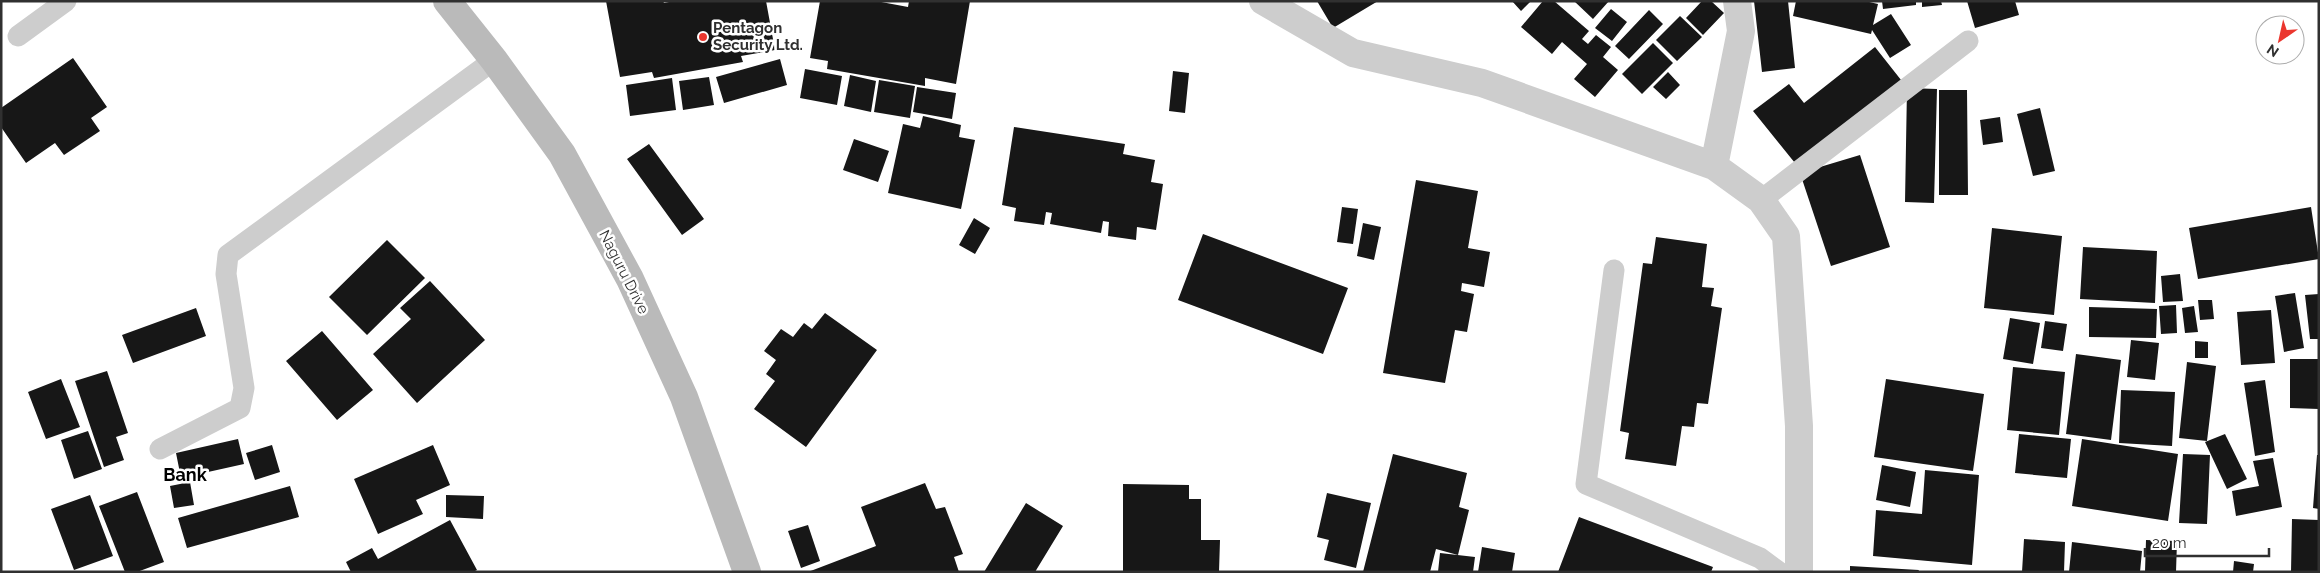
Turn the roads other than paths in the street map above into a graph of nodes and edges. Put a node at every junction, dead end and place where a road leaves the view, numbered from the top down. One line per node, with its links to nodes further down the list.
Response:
1 (66, 1): 5 (lane)
2 (446, 1): 7 (street, Naguru Drive)
3 (1263, 1): 8 (street)
4 (1737, 1): 8 (street)
5 (18, 36)
6 (1968, 41): 9 (lane)
7 (494, 60): 11 (lane); 12 (street, Naguru Drive)
8 (1714, 166): 9 (street)
9 (1761, 200): 14 (street)
10 (1614, 270): 13 (lane)
11 (160, 449)
12 (747, 572)
13 (1779, 572)
14 (1799, 572)

